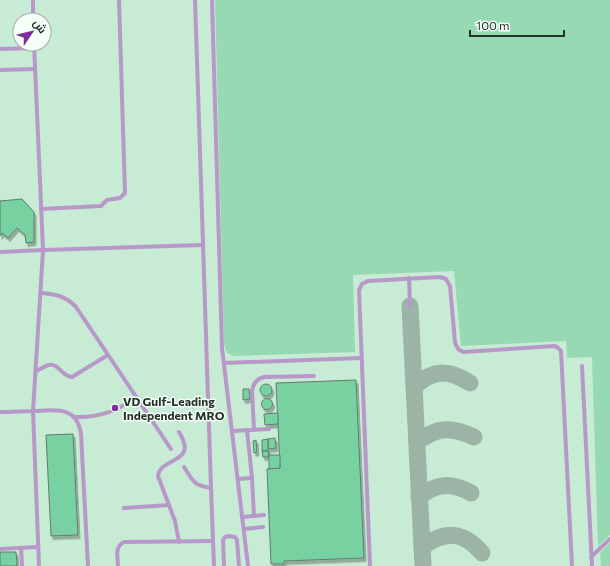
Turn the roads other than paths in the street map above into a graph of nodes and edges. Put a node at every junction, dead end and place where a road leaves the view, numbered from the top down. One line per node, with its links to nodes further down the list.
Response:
1 (33, 0): 5 (lane)
2 (119, 0): 11 (lane)
3 (195, 0): 12 (lane)
4 (212, 0): 20 (lane)
5 (33, 12)
6 (12, 48): 7 (lane)
7 (0, 49)
8 (34, 52): 9 (lane)
9 (35, 69): 10 (lane); 11 (lane)
10 (0, 70)
11 (41, 209): 13 (lane)
12 (202, 245): 13 (lane); 37 (lane)
13 (43, 250): 14 (lane); 16 (lane)
14 (0, 252)
15 (409, 278): 17 (lane); 19 (lane); 61 (lane)
16 (41, 293): 18 (lane); 22 (lane)
17 (410, 306)
18 (108, 355): 22 (lane); 24 (lane)
19 (361, 358): 20 (lane); 60 (lane)
20 (224, 363): 31 (lane)
21 (582, 366): 51 (lane)
22 (36, 370): 25 (lane)
23 (314, 376): 29 (lane)
24 (136, 397): 27 (lane); 33 (lane)
25 (33, 411): 26 (lane); 27 (lane); 48 (lane)
26 (0, 412)
27 (74, 416): 54 (lane)
28 (268, 428): 29 (lane)
29 (254, 429): 30 (lane)
30 (247, 430): 31 (lane); 35 (lane)
31 (232, 431): 36 (lane)
32 (179, 432): 38 (lane)
33 (171, 448)
34 (184, 467): 37 (lane)
35 (252, 478): 36 (lane); 41 (lane)
36 (238, 479): 42 (lane)
37 (210, 488): 46 (lane)
38 (169, 505): 39 (lane); 47 (lane)
39 (124, 508)
40 (264, 515): 41 (lane)
41 (254, 516): 42 (lane)
42 (242, 517): 44 (lane)
43 (263, 527): 44 (lane)
44 (244, 529): 59 (lane)
45 (610, 539): 51 (lane)
46 (213, 541): 47 (lane); 56 (lane)
47 (179, 542): 55 (lane)
48 (38, 547): 49 (lane); 53 (lane)
49 (21, 548): 50 (lane); 52 (lane)
50 (0, 549)
51 (591, 557): 62 (lane)
52 (22, 566)
53 (38, 566)
54 (88, 566)
55 (118, 566)
56 (214, 566)
57 (224, 566): 58 (lane)
58 (239, 566)
59 (248, 566)
60 (370, 566)
61 (572, 566)
62 (592, 566)

